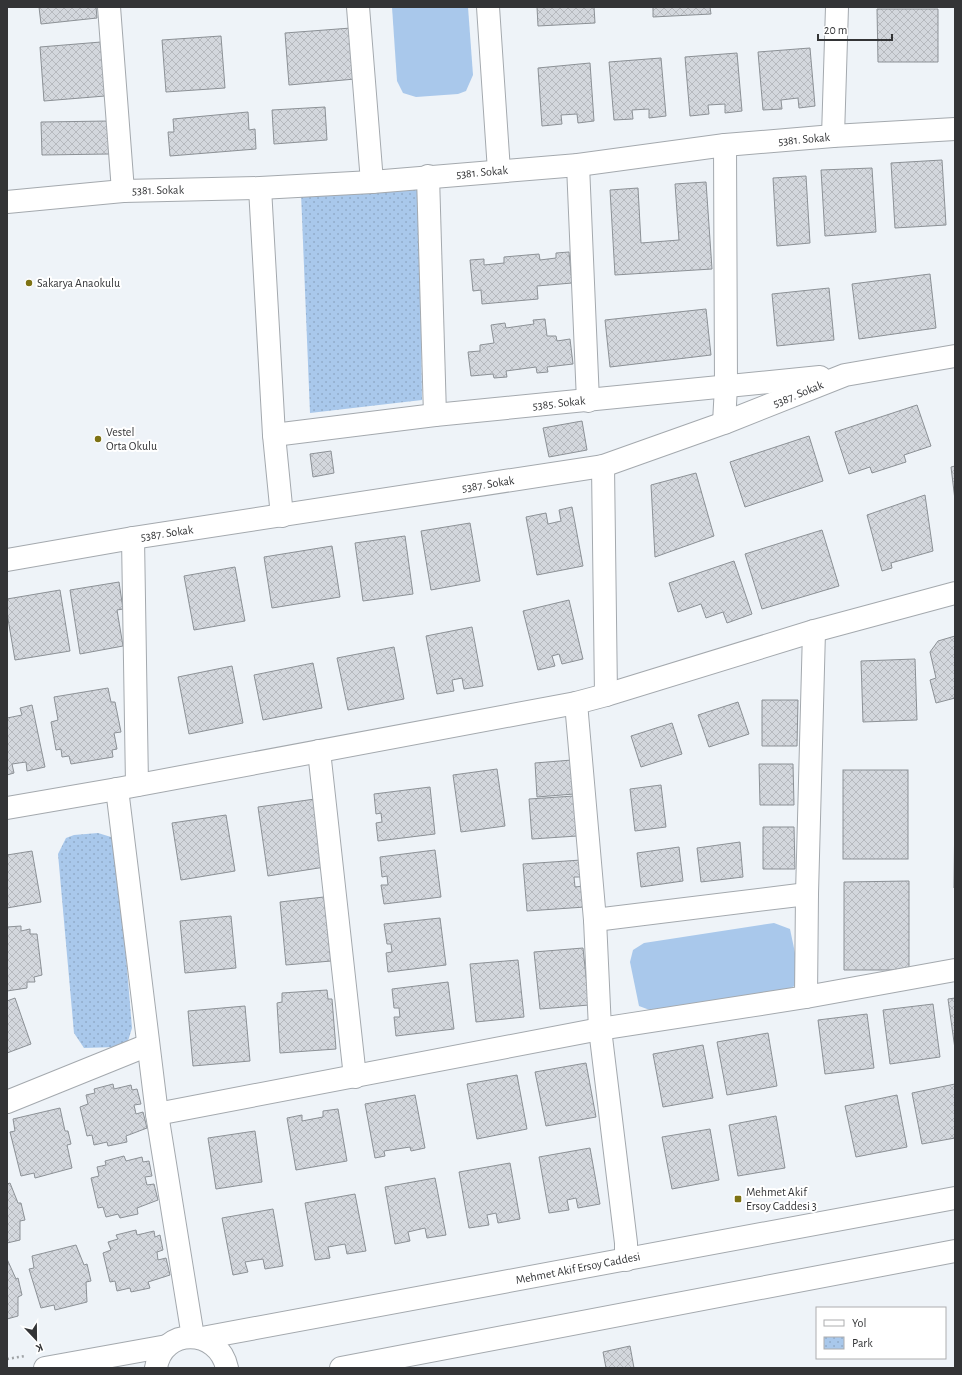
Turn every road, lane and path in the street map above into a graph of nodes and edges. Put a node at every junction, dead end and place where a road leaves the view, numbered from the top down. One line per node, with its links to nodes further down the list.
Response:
1 (109, 7): 13 (street)
2 (358, 7): 11 (street)
3 (488, 7): 9 (street)
4 (837, 7): 6 (street)
5 (955, 129): 6 (street, 5381. Sokak)
6 (833, 136): 7 (street, 5381. Sokak)
7 (725, 145): 8 (street, 5381. Sokak); 17 (street)
8 (578, 165): 9 (street, 5381. Sokak); 18 (street)
9 (499, 171): 10 (street, 5381. Sokak)
10 (428, 176): 11 (street, 5381. Sokak); 19 (street)
11 (372, 182): 12 (street, 5381. Sokak)
12 (260, 188): 13 (street, 5381. Sokak); 21 (street)
13 (123, 191): 14 (street, 5381. Sokak)
14 (7, 202)
15 (955, 356): 16 (street, 5387. Sokak)
16 (845, 375): 17 (street, 5385. Sokak); 20 (street, 5387. Sokak)
17 (726, 386): 18 (street, 5385. Sokak); 20 (street)
18 (588, 401): 19 (street, 5385. Sokak)
19 (435, 415): 21 (street, 5385. Sokak)
20 (724, 424): 22 (street, 5387. Sokak)
21 (274, 435): 23 (street)
22 (603, 466): 23 (street, 5387. Sokak); 28 (street)
23 (282, 516): 24 (street, 5387. Sokak)
24 (133, 538): 25 (street, 5387. Sokak); 31 (street)
25 (7, 560)
26 (955, 593): 27 (street)
27 (814, 632): 28 (street); 34 (street)
28 (606, 695): 29 (street)
29 (576, 703): 30 (street); 35 (street)
30 (319, 751): 31 (street); 40 (street)
31 (138, 786): 32 (street)
32 (116, 790): 33 (street); 39 (street)
33 (7, 808)
34 (807, 894): 35 (street); 37 (street)
35 (595, 920): 38 (street)
36 (955, 970): 37 (street)
37 (806, 997): 38 (street)
38 (600, 1029): 40 (street); 45 (street)
39 (148, 1045): 41 (street); 42 (street)
40 (354, 1077): 42 (street)
41 (7, 1102)
42 (157, 1114): 46 (street)
43 (955, 1198): 45 (street, Mehmet Akif Ersoy Caddesi)
44 (955, 1251): 51 (street)
45 (626, 1260): 46 (street, Mehmet Akif Ersoy Caddesi)
46 (197, 1337): 47 (street, Mehmet Akif Ersoy Caddesi); 50 (street)
47 (167, 1346): 48 (street); 49 (street)
48 (45, 1368)
49 (156, 1368)
50 (226, 1368)
51 (341, 1368)

